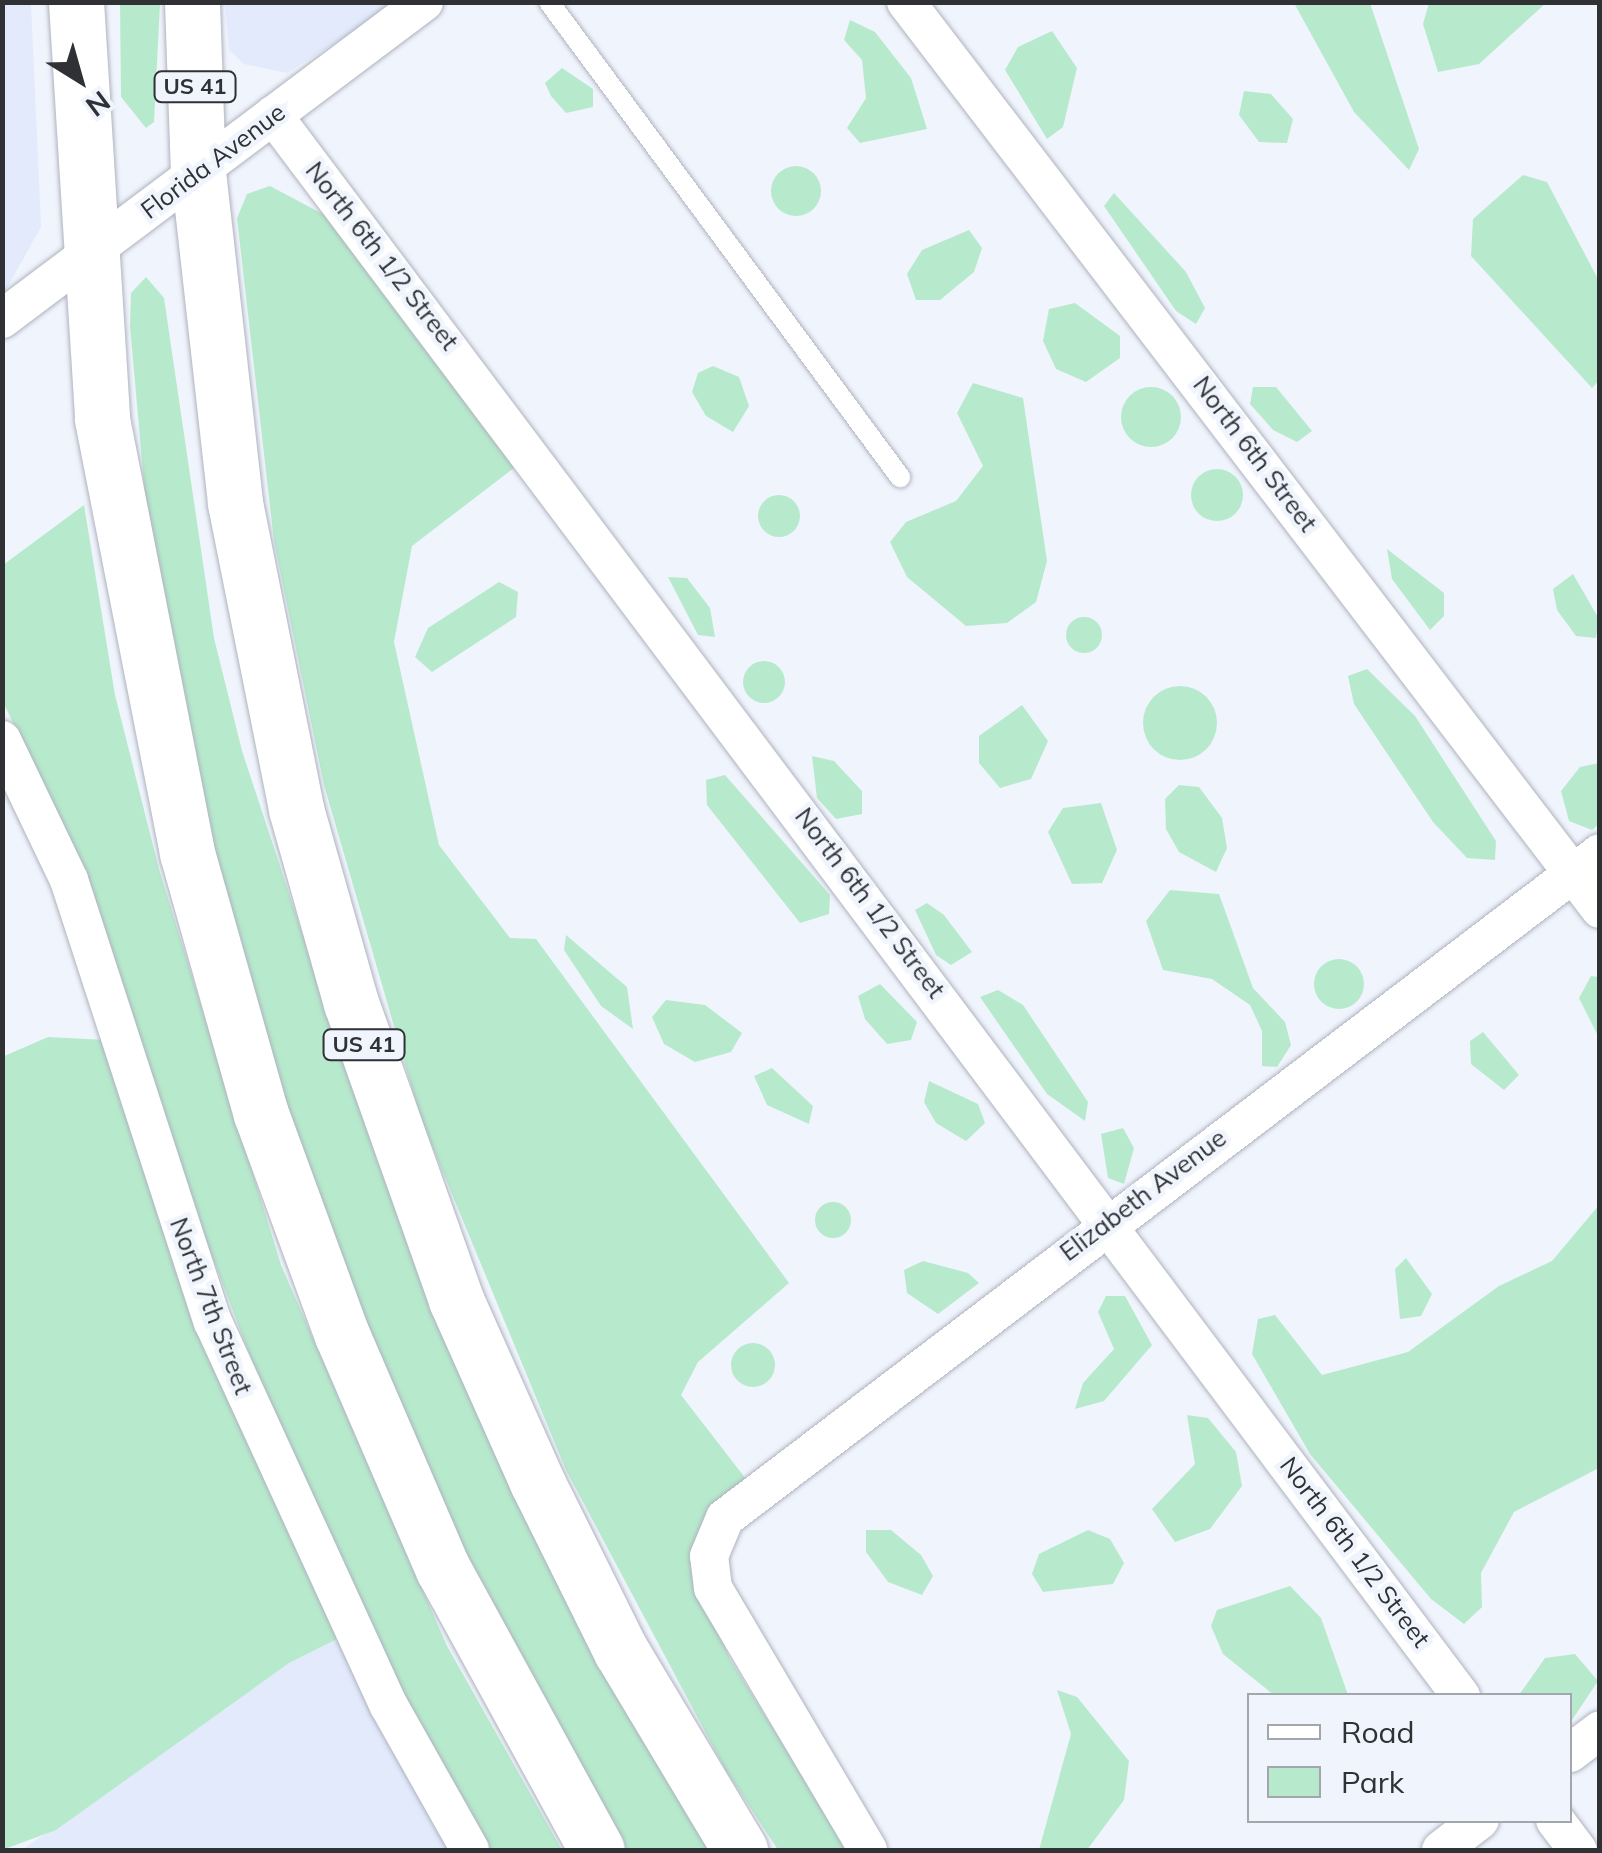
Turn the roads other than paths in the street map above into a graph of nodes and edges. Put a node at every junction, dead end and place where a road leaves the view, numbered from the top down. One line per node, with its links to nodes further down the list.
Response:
1 (76, 2): 8 (main road)
2 (192, 2): 7 (main road, US 41)
3 (424, 2): 6 (street, Florida Avenue)
4 (549, 2): 10 (lane)
5 (906, 2): 12 (street, North 6th Street)
6 (273, 115): 7 (street, Florida Avenue); 14 (street, North 6th 1/2 Street)
7 (198, 172): 8 (street, Florida Avenue); 22 (main road, US 41)
8 (88, 254): 9 (street, Florida Avenue); 21 (main road)
9 (2, 319)
10 (900, 477)
11 (2, 740): 20 (street, North 7th Street)
12 (1586, 863): 13 (street, North 6th Street); 14 (street, Elizabeth Avenue)
13 (1600, 909)
14 (1108, 1221): 15 (street, North 6th 1/2 Street); 23 (street, Elizabeth Avenue)
15 (1459, 1693)
16 (1600, 1730): 17 (street)
17 (1572, 1751)
18 (1476, 1823): 24 (street)
19 (1557, 1823): 25 (street)
20 (470, 1850)
21 (597, 1850)
22 (740, 1850)
23 (868, 1850)
24 (1440, 1850)
25 (1578, 1850)

